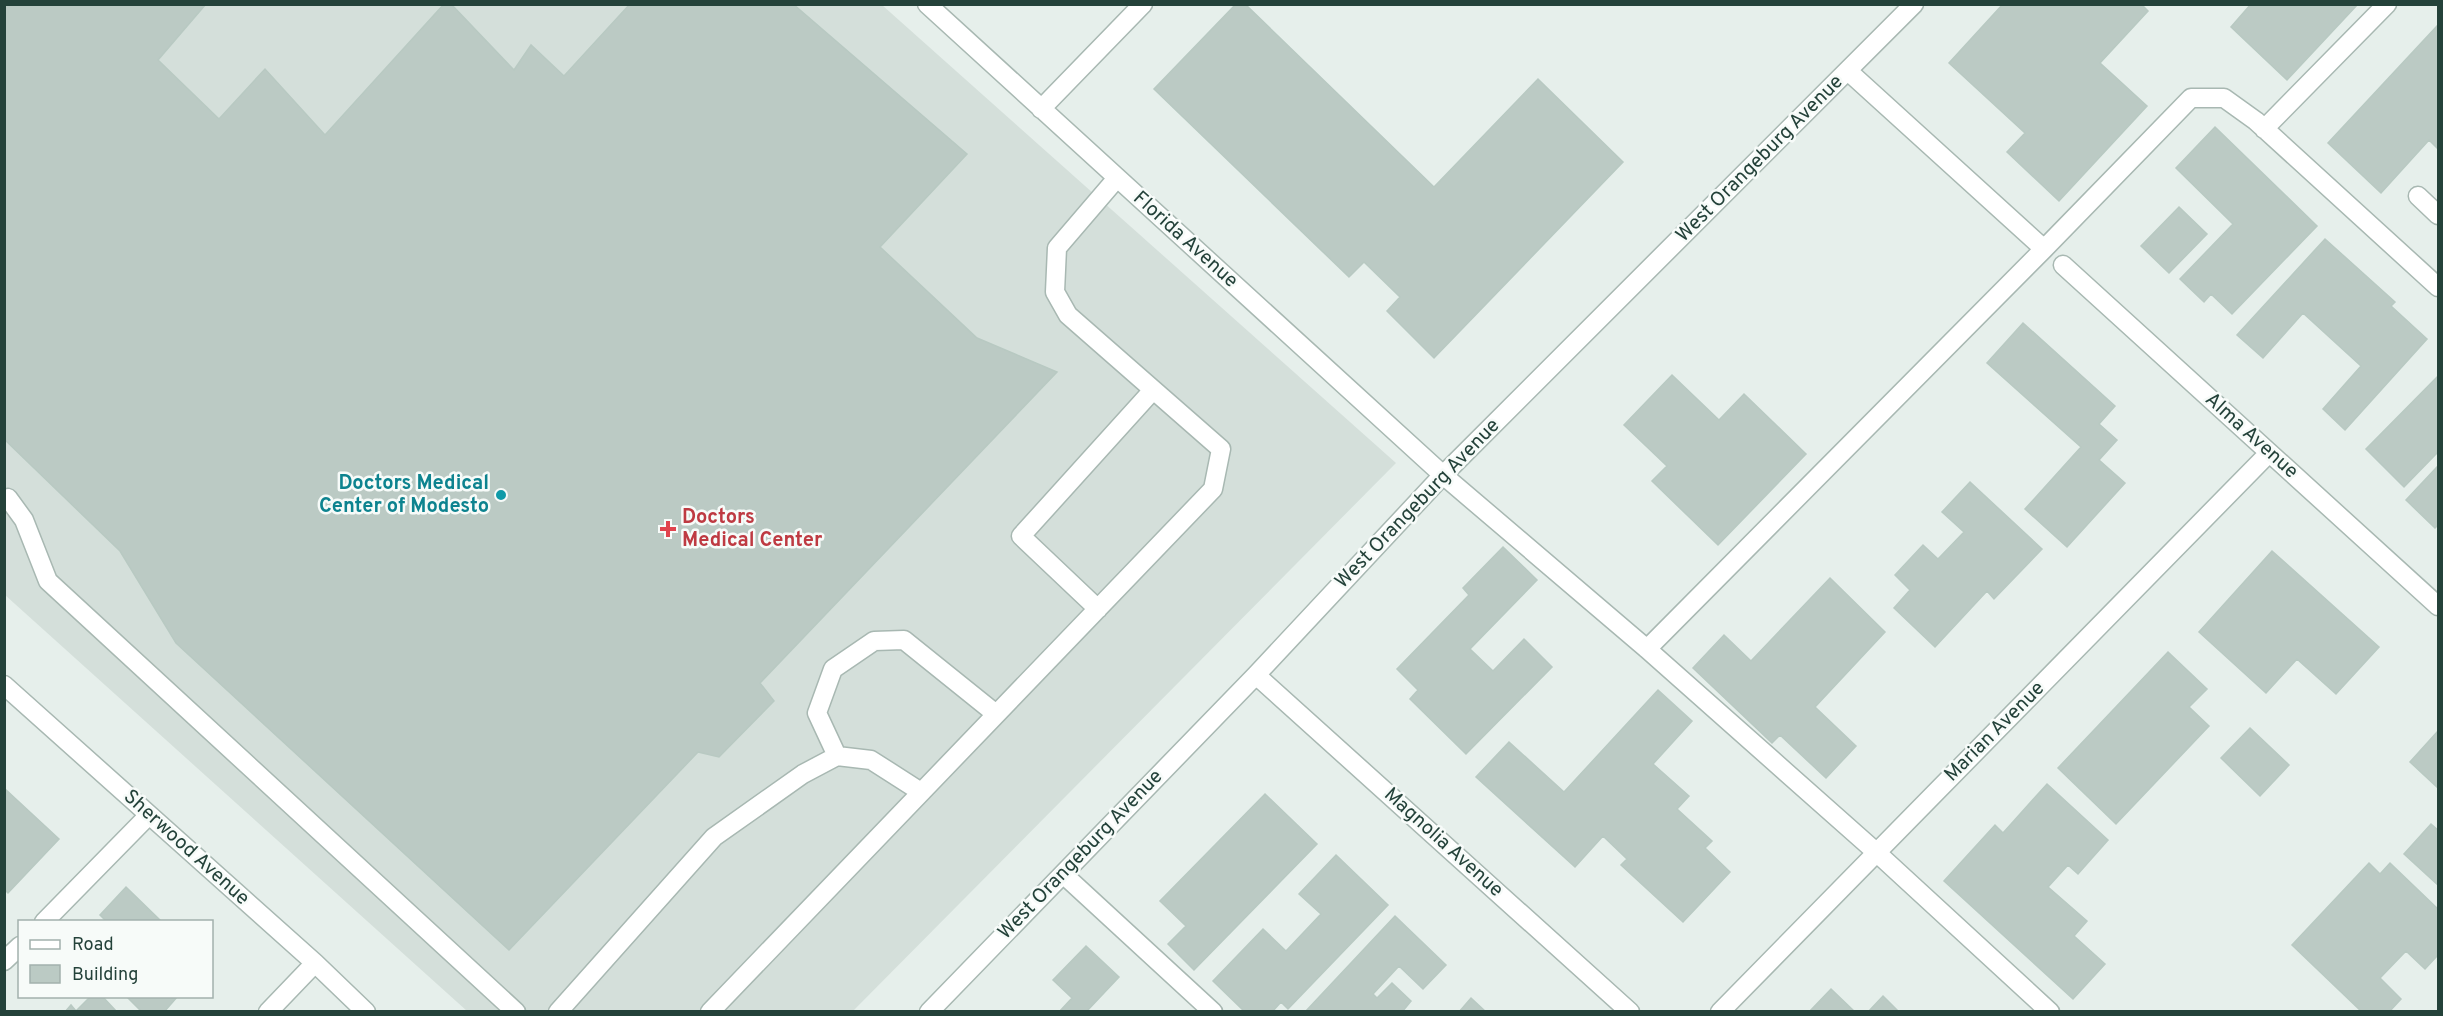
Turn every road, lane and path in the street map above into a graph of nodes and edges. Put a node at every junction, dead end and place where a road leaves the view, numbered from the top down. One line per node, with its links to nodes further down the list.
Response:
1 (927, 4): 6 (street, Florida Avenue)
2 (1143, 4): 6 (street)
3 (1914, 4): 5 (street, West Orangeburg Avenue)
4 (2387, 4): 7 (street)
5 (1848, 71): 11 (street); 16 (street, West Orangeburg Avenue)
6 (1041, 108): 8 (street, Florida Avenue)
7 (2264, 129): 11 (street); 13 (street)
8 (1117, 177): 14 (street); 16 (street, Florida Avenue)
9 (2418, 196): 10 (street)
10 (2439, 215)
11 (2044, 249): 20 (street)
12 (2063, 265): 15 (street, Alma Avenue)
13 (2439, 287)
14 (1153, 390): 19 (street); 19 (street)
15 (2269, 453): 18 (street, Alma Avenue); 27 (street, Marian Avenue)
16 (1443, 476): 20 (street, Florida Avenue); 21 (street, West Orangeburg Avenue)
17 (8, 498): 35 (street)
18 (2439, 606)
19 (1098, 609): 23 (street)
20 (1647, 649): 27 (street, Florida Avenue)
21 (1256, 675): 28 (street, West Orangeburg Avenue); 40 (street, Magnolia Avenue)
22 (4, 685): 26 (street, Sherwood Avenue)
23 (996, 714): 24 (street); 25 (street)
24 (837, 756): 25 (street); 36 (street)
25 (921, 792): 37 (street)
26 (149, 815): 29 (street); 32 (street, Sherwood Avenue)
27 (1876, 852): 41 (street, Marian Avenue); 42 (street, Florida Avenue)
28 (1063, 874): 38 (street, West Orangeburg Avenue); 39 (street)
29 (45, 920)
30 (18, 948): 31 (street)
31 (4, 961)
32 (315, 963): 33 (street); 34 (street, Sherwood Avenue)
33 (268, 1011)
34 (366, 1011)
35 (516, 1011)
36 (558, 1011)
37 (710, 1011)
38 (928, 1011)
39 (1213, 1011)
40 (1630, 1011)
41 (1720, 1011)
42 (2050, 1011)

